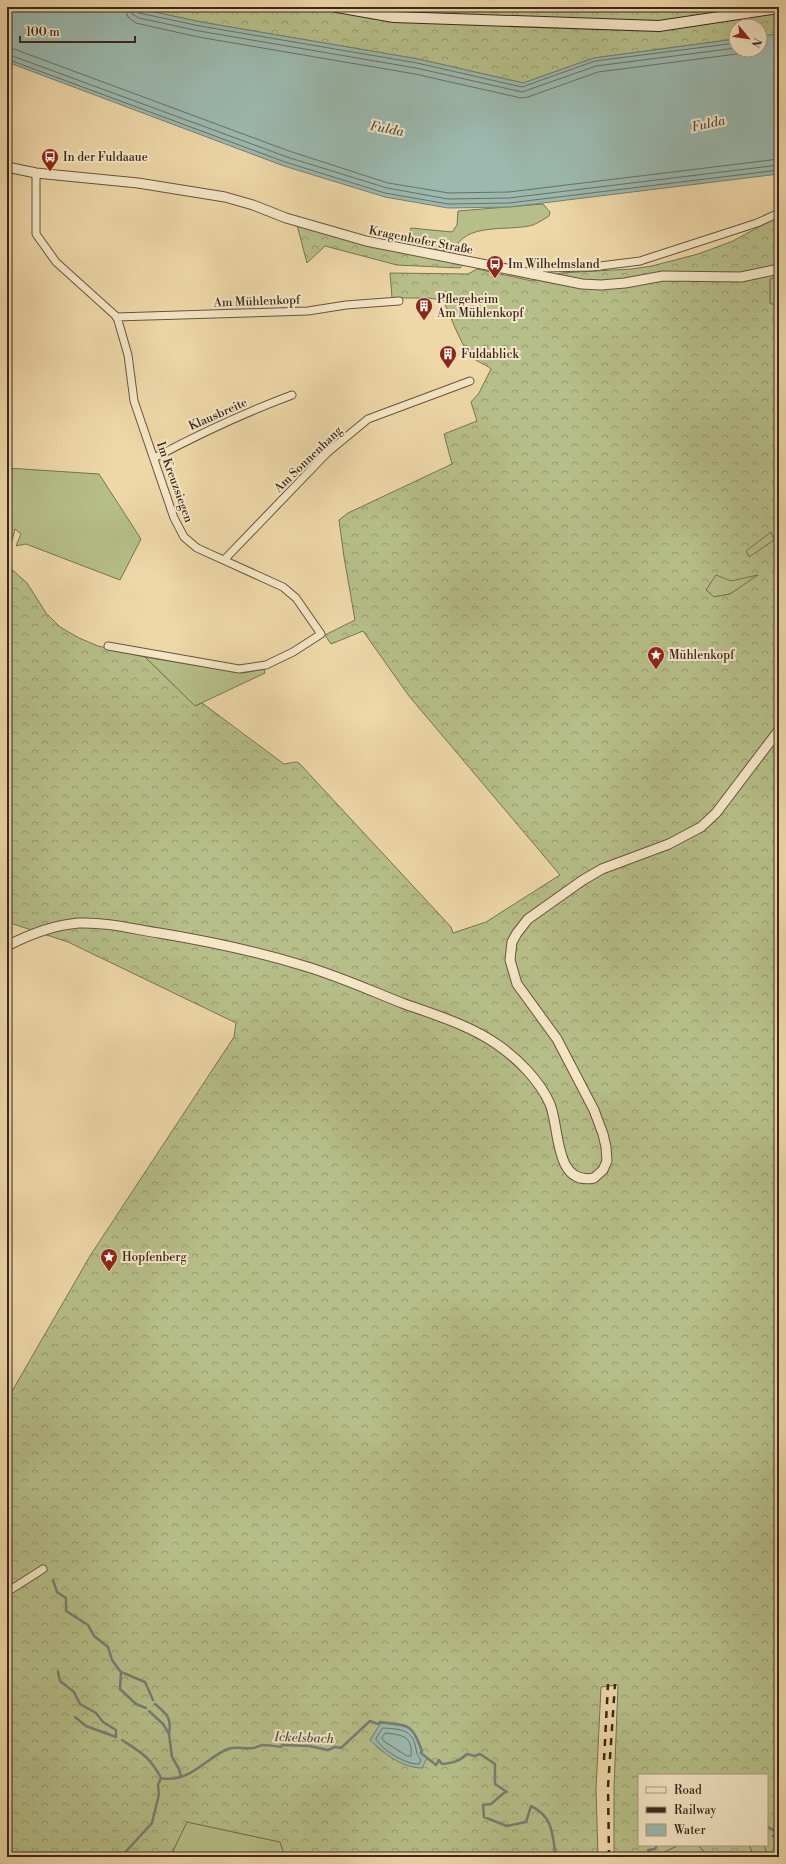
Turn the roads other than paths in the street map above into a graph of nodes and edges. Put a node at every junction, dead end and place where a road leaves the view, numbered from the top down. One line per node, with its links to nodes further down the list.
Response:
1 (336, 7): 2 (main road)
2 (779, 8)
3 (7, 167): 4 (street)
4 (36, 173): 7 (street, Kragenhofer Straße); 9 (street)
5 (779, 213): 7 (street)
6 (779, 269): 7 (street, Kragenhofer Straße)
7 (533, 275)
8 (399, 301): 9 (street, Am Mühlenkopf)
9 (116, 316): 12 (street, Im Kreuzsiegen)
10 (470, 381): 13 (street, Am Sonnenhang)
11 (292, 395): 12 (street, Klausbreite)
12 (154, 458): 13 (street, Im Kreuzsiegen)
13 (224, 560): 14 (street, Im Kreuzsiegen)
14 (108, 646)
15 (779, 730): 16 (street)
16 (7, 946)
17 (43, 1569): 18 (street)
18 (7, 1592)

